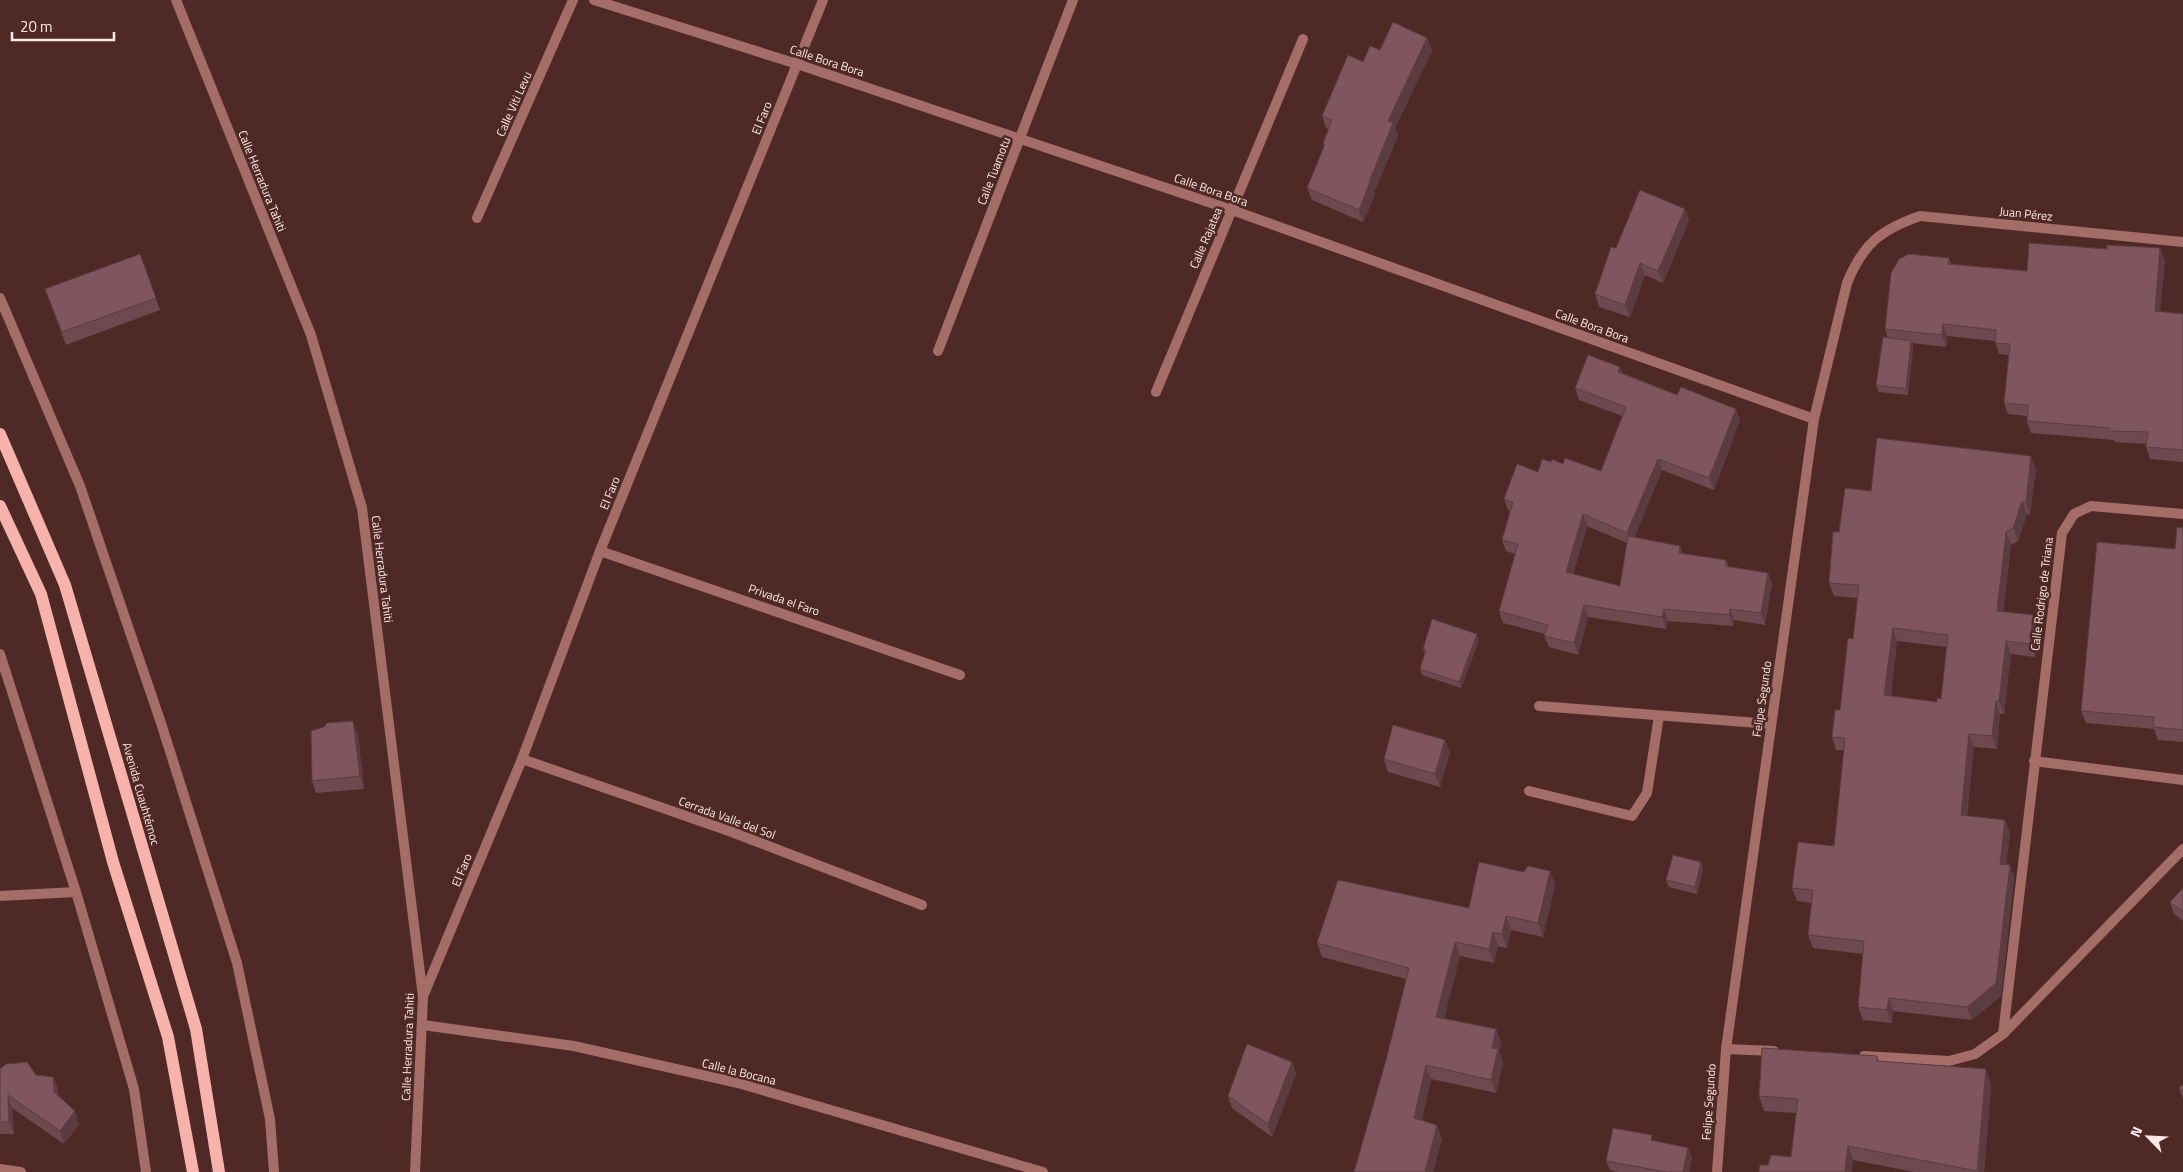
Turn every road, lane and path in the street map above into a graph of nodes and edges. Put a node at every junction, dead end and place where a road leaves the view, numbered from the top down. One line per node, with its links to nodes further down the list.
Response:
1 (176, 0): 34 (street, Calle Herradura Tahiti)
2 (574, 0): 10 (street, Calle Viti Levu)
3 (594, 0): 7 (street, Calle Bora Bora)
4 (823, 0): 7 (street, El Faro)
5 (1073, 0): 8 (street, Calle Tuamotu)
6 (1303, 39): 9 (street, Calle Rajatea)
7 (797, 64): 8 (street, Calle Bora Bora); 20 (street, El Faro)
8 (1020, 138): 9 (street, Calle Bora Bora); 14 (street, Calle Tuamotu)
9 (1232, 210): 15 (street, Calle Rajatea); 16 (street, Calle Bora Bora)
10 (477, 218)
11 (1872, 240): 12 (street, Juan Pérez); 16 (street, Felipe Segundo)
12 (2183, 242)
13 (0, 298): 46 (street)
14 (938, 351)
15 (1156, 392)
16 (1814, 419): 25 (street, Felipe Segundo)
17 (0, 434): 45 (main road, Avenida Cuauhtémoc)
18 (0, 506): 44 (main road)
19 (2183, 514): 27 (street, Calle Rodrigo de Triana)
20 (600, 551): 22 (street, Privada el Faro); 26 (street, El Faro)
21 (0, 654): 31 (street)
22 (960, 674)
23 (1539, 706): 24 (street)
24 (1660, 716): 25 (street); 29 (street)
25 (1772, 724): 37 (street, Felipe Segundo)
26 (522, 759): 33 (street, Cerrada Valle del Sol); 34 (street, El Faro)
27 (2034, 761): 28 (street); 36 (street, Calle Rodrigo de Triana)
28 (2183, 780)
29 (1529, 791)
30 (2183, 849): 36 (street)
31 (76, 892): 32 (street); 43 (street)
32 (0, 896)
33 (922, 905)
34 (424, 997): 35 (street, Calle Herradura Tahiti)
35 (423, 1025): 41 (street, Calle la Bocana); 47 (street, Calle Herradura Tahiti)
36 (2003, 1034): 39 (street)
37 (1726, 1049): 38 (street); 49 (street, Felipe Segundo)
38 (1784, 1052)
39 (1852, 1056)
40 (0, 1169): 42 (street)
41 (1023, 1169): 48 (street, Calle la Bocana)
42 (21, 1172)
43 (146, 1172)
44 (193, 1172)
45 (218, 1172)
46 (274, 1172)
47 (415, 1172)
48 (1043, 1172)
49 (1717, 1172)

